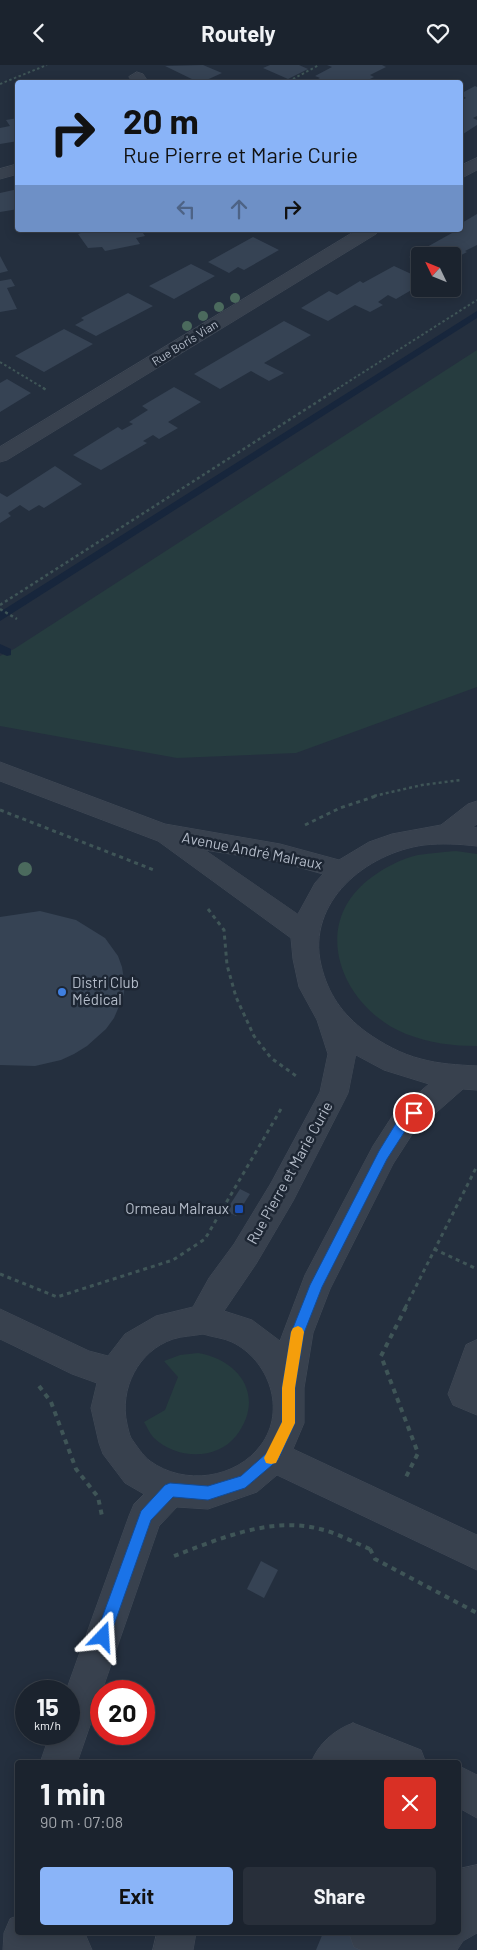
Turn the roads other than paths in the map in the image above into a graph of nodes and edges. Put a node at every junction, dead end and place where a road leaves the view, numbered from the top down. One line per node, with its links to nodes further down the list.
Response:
1 (477, 163): 3 (street)
2 (15, 170): 4 (street)
3 (463, 172)
4 (0, 174)
5 (367, 232): 6 (street, Rue Boris Vian)
6 (0, 456)
7 (0, 771): 9 (street, Avenue André Malraux)
8 (477, 810): 10 (street)
9 (162, 833): 12 (street, Avenue André Malraux); 13 (street, Avenue André Malraux)
10 (447, 834): 11 (street); 12 (street)
11 (477, 837)
12 (342, 870): 13 (street)
13 (304, 933): 14 (street)
14 (330, 1017): 15 (street); 16 (street, Rue Pierre et Marie Curie)
15 (466, 1078): 20 (street)
16 (203, 1320): 19 (street); 20 (street)
17 (0, 1323): 19 (street)
18 (477, 1355): 21 (street)
19 (114, 1373): 23 (street)
20 (288, 1388): 22 (street)
21 (477, 1401)
22 (274, 1456): 23 (street); 24 (street)
23 (170, 1490): 25 (street)
24 (477, 1553)
25 (80, 1700)
26 (64, 1745): 27 (street)
27 (59, 1760)
28 (332, 1760): 29 (street)
29 (400, 1760)
30 (461, 1786): 31 (street)
31 (477, 1799)
32 (477, 1884): 33 (street)
33 (461, 1888)
34 (477, 1909): 35 (street)
35 (461, 1921)
36 (24, 1935): 41 (street)
37 (54, 1935): 42 (street)
38 (177, 1935): 43 (street)
39 (372, 1935): 44 (street)
40 (444, 1935): 45 (street)
41 (23, 1950)
42 (72, 1950)
43 (174, 1950)
44 (402, 1950)
45 (424, 1950)

